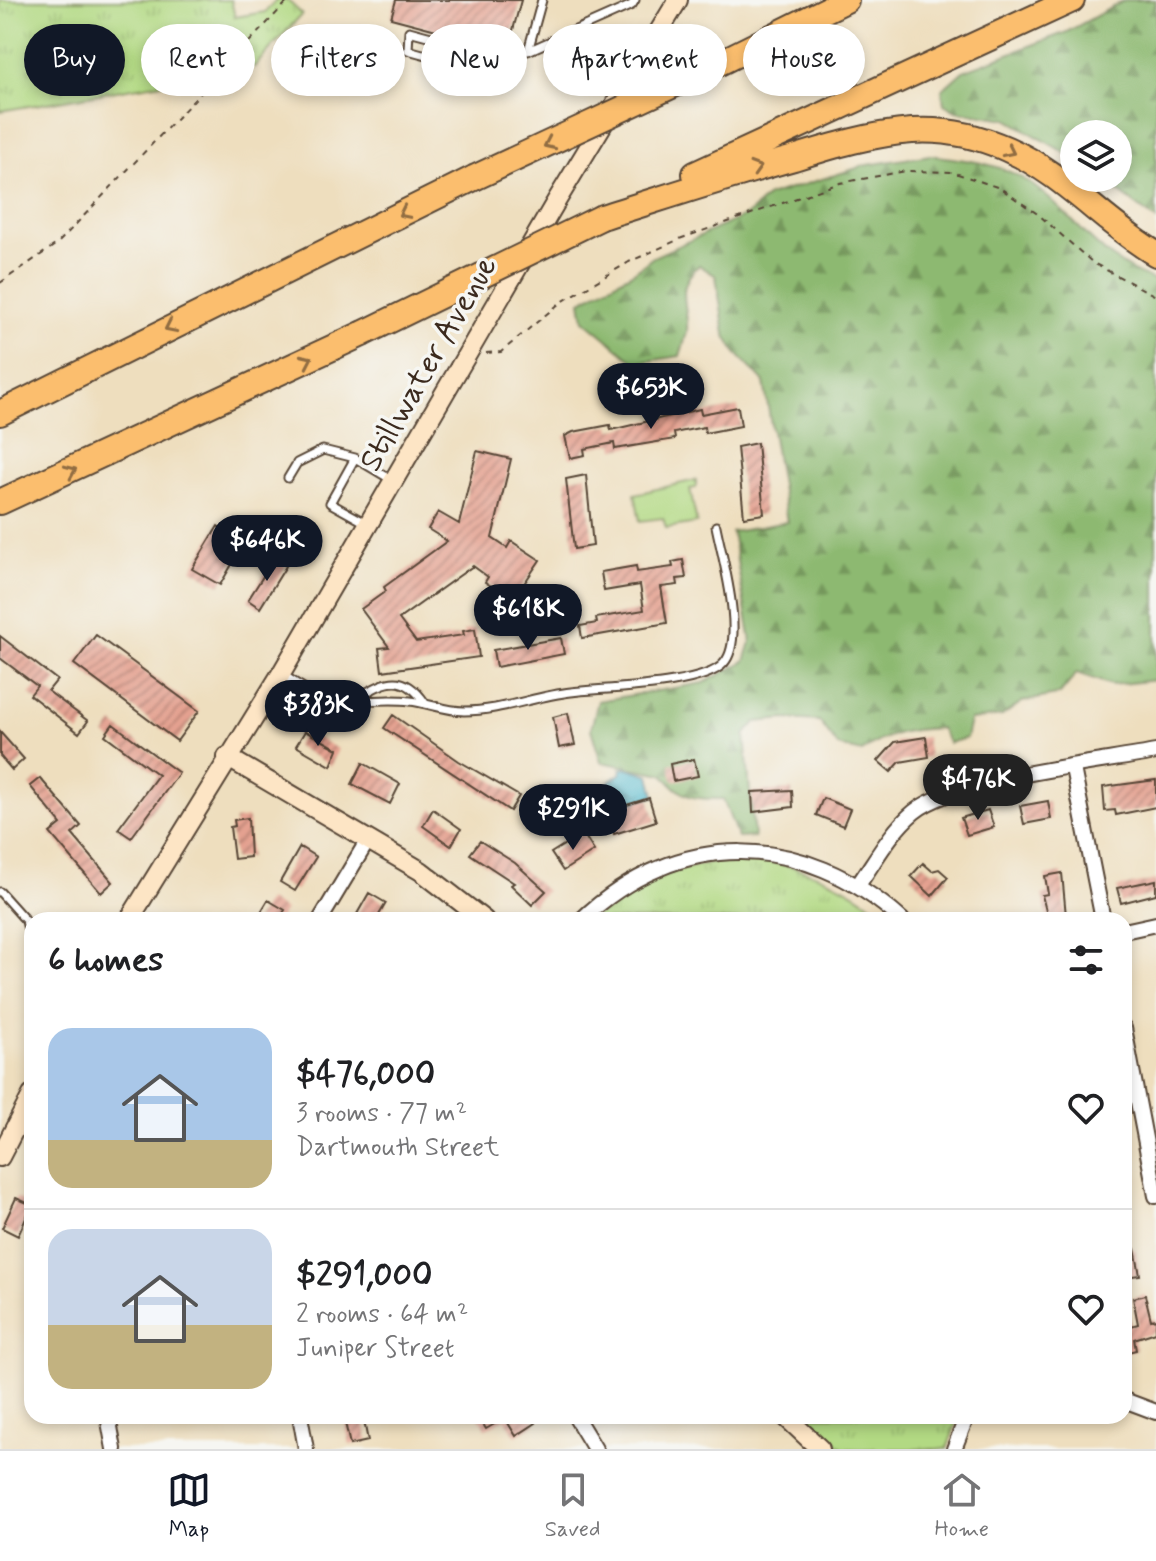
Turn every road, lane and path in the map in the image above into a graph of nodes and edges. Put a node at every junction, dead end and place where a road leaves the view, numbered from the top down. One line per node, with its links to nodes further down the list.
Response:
1 (289, 0): 12 (path)
2 (542, 0): 8 (lane)
3 (635, 0): 8 (lane)
4 (678, 0): 14 (main road, Stillwater Avenue)
5 (846, 0): 15 (highway, one-way to 15, bridge)
6 (1072, 0): 10 (highway)
7 (421, 34): 9 (lane)
8 (528, 51)
9 (421, 54)
10 (602, 217): 11 (highway, one-way to 11); 19 (highway, one-way to 10, bridge)
11 (1156, 254)
12 (0, 283)
13 (1156, 296): 14 (path)
14 (465, 357): 18 (main road, Stillwater Avenue)
15 (0, 413)
16 (355, 458): 17 (lane); 18 (lane); 20 (lane)
17 (288, 478)
18 (393, 480): 20 (main road, Stillwater Avenue)
19 (0, 502)
20 (368, 524): 22 (main road, Stillwater Avenue)
21 (716, 526): 24 (lane)
22 (281, 674): 23 (lane); 26 (main road, Stillwater Avenue)
23 (350, 701): 24 (lane); 24 (lane)
24 (425, 703)
25 (1156, 752): 27 (street)
26 (227, 757): 28 (main road); 31 (main road, Stillwater Avenue)
27 (1073, 768): 29 (street); 36 (street)
28 (368, 840): 32 (street); 33 (main road)
29 (858, 885): 34 (street); 35 (street)
30 (0, 892): 37 (lane)
31 (134, 912)
32 (325, 912)
33 (474, 912)
34 (589, 912)
35 (892, 912)
36 (1101, 912)
37 (24, 919)
38 (1156, 924): 39 (street)
39 (1132, 929)
40 (1132, 1070): 43 (street)
41 (24, 1110): 42 (main road)
42 (0, 1157)
43 (1156, 1196)
44 (1132, 1403): 45 (street)
45 (1156, 1412)
46 (109, 1424): 51 (street)
47 (301, 1424): 52 (street)
48 (580, 1424): 53 (street)
49 (793, 1424): 54 (main road)
50 (964, 1424): 55 (street)
51 (114, 1449)
52 (306, 1449)
53 (595, 1449)
54 (820, 1449)
55 (954, 1449)

